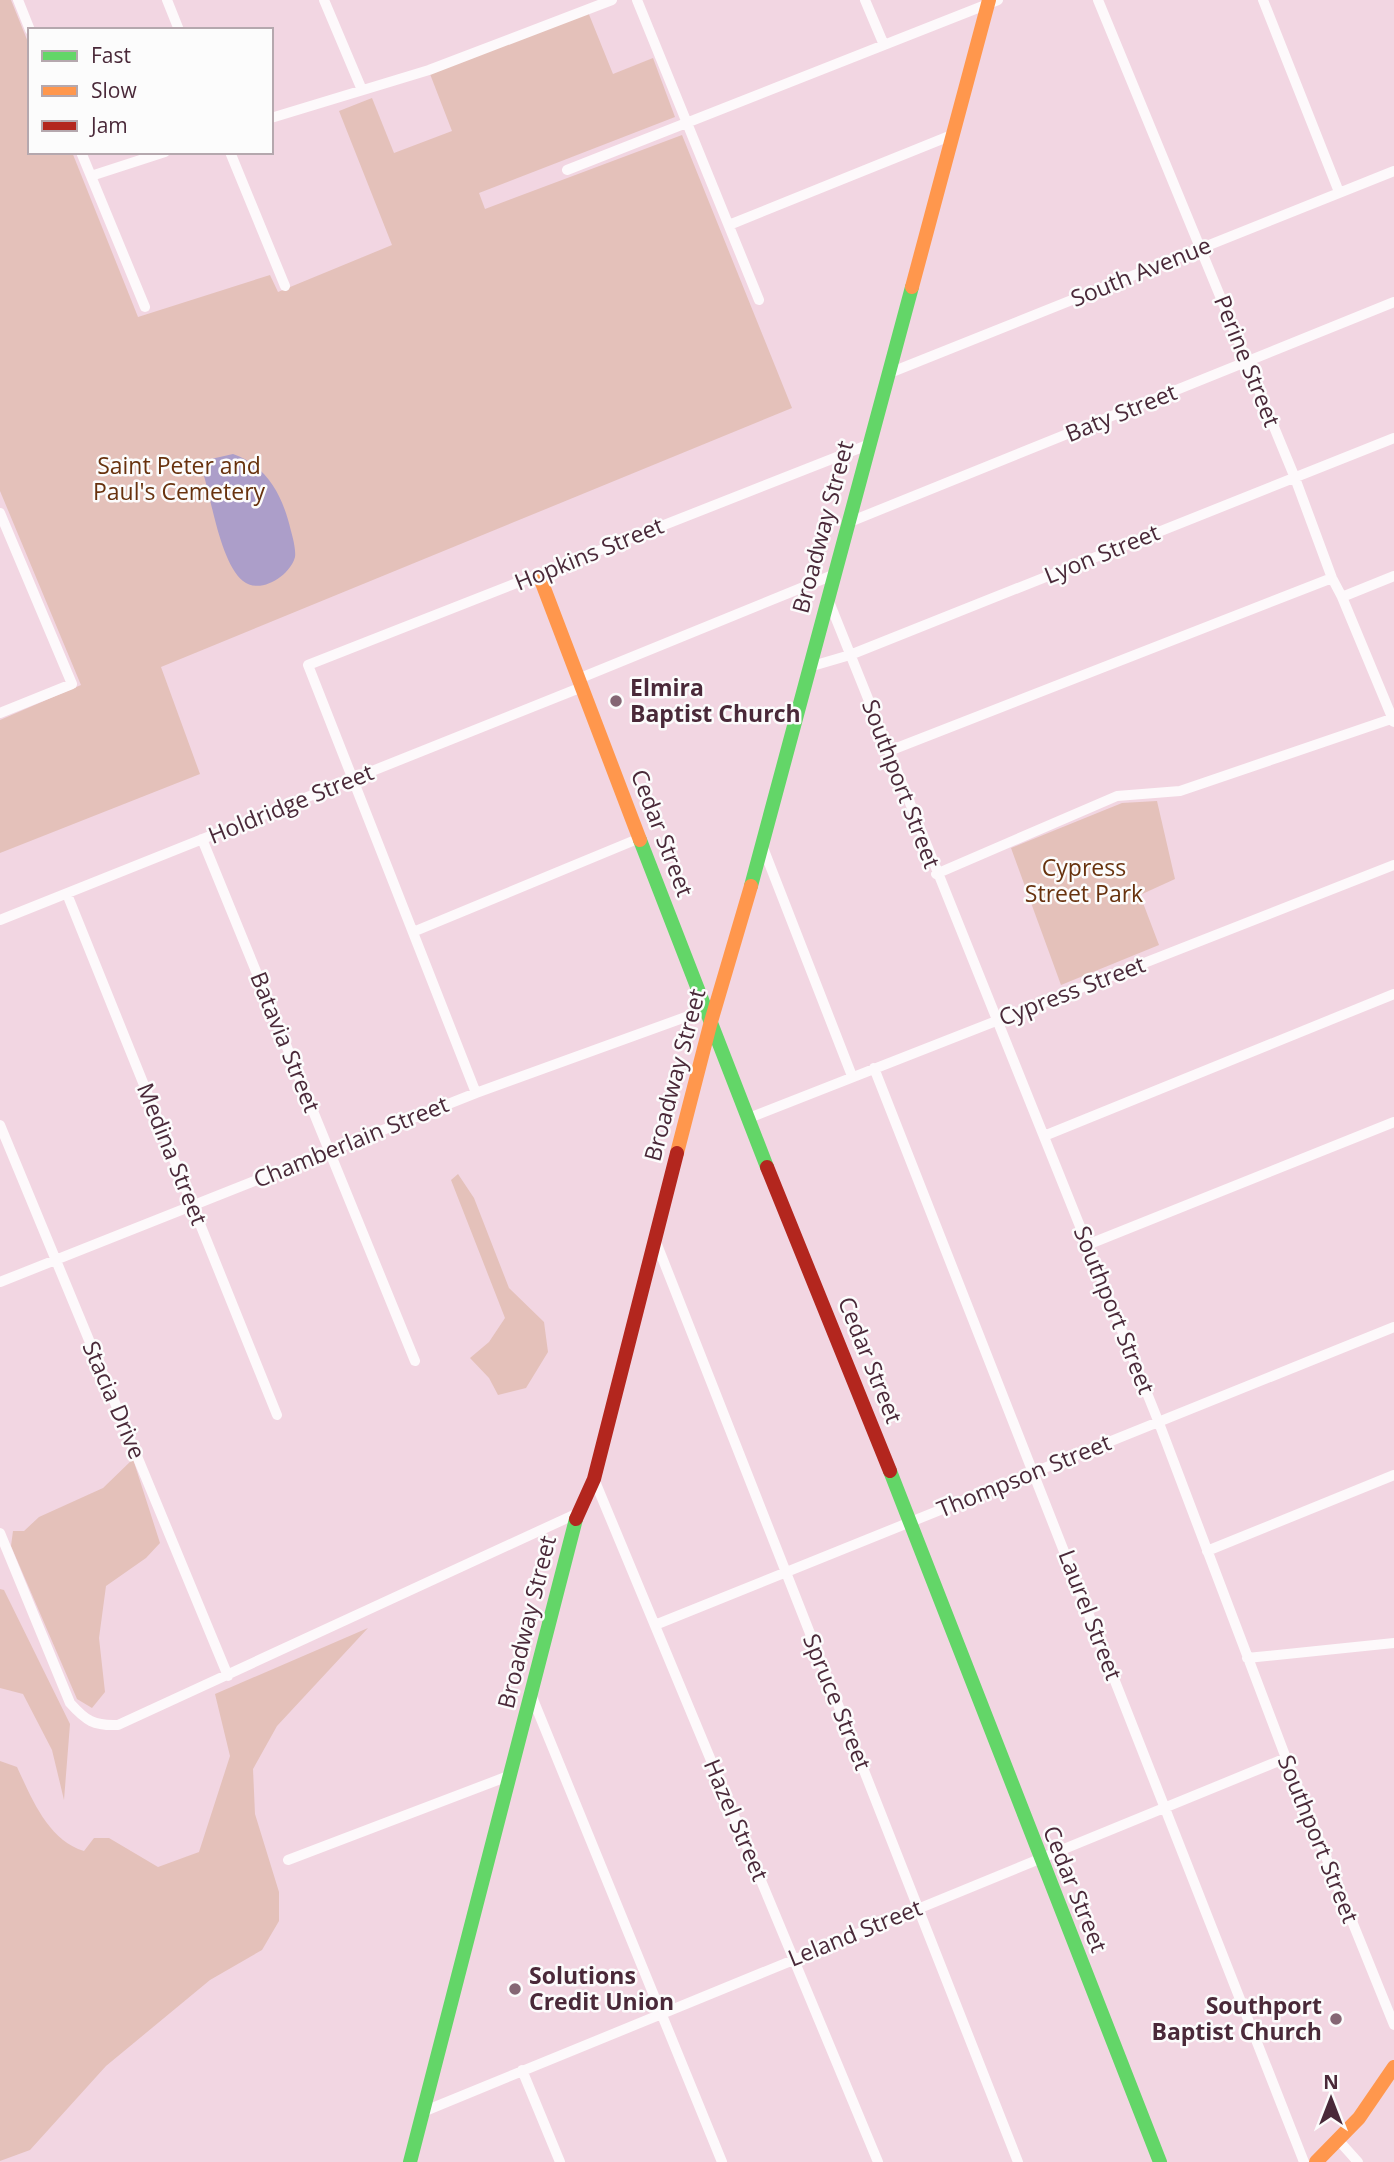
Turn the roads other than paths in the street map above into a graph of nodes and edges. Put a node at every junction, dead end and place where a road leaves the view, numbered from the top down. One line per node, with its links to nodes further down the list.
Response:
1 (18, 0): 10 (street)
2 (167, 0): 11 (street)
3 (324, 0): 13 (street)
4 (612, 0): 13 (street)
5 (637, 0): 15 (street)
6 (865, 0): 12 (street)
7 (1098, 0): 25 (street, Perine Street)
8 (1263, 0): 23 (street)
9 (992, 1): 12 (street); 16 (street, Broadway Street)
10 (29, 28)
11 (179, 28)
12 (884, 46): 15 (street)
13 (362, 90): 14 (street)
14 (273, 117)
15 (689, 123): 20 (street); 24 (street)
16 (952, 135): 24 (street); 31 (street, Broadway Street)
17 (82, 154): 22 (street)
18 (159, 154): 22 (street)
19 (231, 154): 26 (street)
20 (568, 170)
21 (1394, 172): 23 (street, South Avenue)
22 (91, 176): 29 (street)
23 (1339, 192): 25 (street, South Avenue)
24 (729, 225): 27 (street)
25 (1201, 248): 30 (street, Perine Street); 31 (street, South Avenue)
26 (285, 286)
27 (759, 300)
28 (1394, 302): 30 (street, Baty Street)
29 (145, 307)
30 (1246, 362): 34 (street, Perine Street); 36 (street, Baty Street)
31 (887, 374): 33 (street, Broadway Street)
32 (1394, 438): 34 (street, Lyon Street)
33 (870, 444): 36 (street, Broadway Street); 37 (street, Hopkins Street)
34 (1295, 478): 40 (street, Perine Street); 43 (street, Lyon Street)
35 (0, 513): 46 (street)
36 (847, 523): 38 (street, Broadway Street)
37 (539, 575): 45 (street, Cedar Street); 49 (street, Hopkins Street)
38 (833, 575): 41 (street, Broadway Street); 45 (street, Holdridge Street)
39 (1394, 576): 42 (street)
40 (1332, 578): 42 (street, Perine Street); 48 (street)
41 (827, 597): 43 (street, Southport Street); 44 (street, Broadway Street)
42 (1342, 597): 47 (street, Perine Street)
43 (850, 655): 44 (street, Lyon Street); 48 (street, Southport Street)
44 (809, 667): 52 (street, Broadway Street)
45 (580, 683): 49 (street, Holdridge Street); 50 (street, Cedar Street)
46 (0, 713)
47 (1394, 719): 54 (street)
48 (889, 751): 54 (street, Southport Street)
49 (354, 778): 51 (street, Holdridge Street); 57 (street)
50 (640, 838): 57 (street); 59 (street, Cedar Street)
51 (202, 839): 55 (street, Holdridge Street); 69 (street, Batavia Street)
52 (762, 845): 61 (street, Broadway Street); 63 (street)
53 (1394, 865): 60 (street, Cypress Street)
54 (936, 874): 60 (street, Southport Street)
55 (67, 894): 56 (street, Holdridge Street); 70 (street, Medina Street)
56 (0, 920)
57 (413, 932): 64 (street)
58 (1394, 994): 68 (street)
59 (705, 1010): 61 (street, Cedar Street); 64 (street, Chamberlain Street)
60 (998, 1020): 62 (street, Cypress Street); 68 (street, Southport Street)
61 (710, 1025): 65 (street, Cedar Street); 71 (street, Broadway Street)
62 (874, 1068): 63 (street, Cypress Street); 79 (street, Laurel Street)
63 (852, 1076): 65 (street, Cypress Street)
64 (476, 1093): 69 (street, Chamberlain Street)
65 (749, 1118): 83 (street, Cedar Street)
66 (1394, 1122): 72 (street)
67 (0, 1125): 73 (street, Stacia Drive)
68 (1044, 1136): 72 (street, Southport Street)
69 (329, 1150): 70 (street, Chamberlain Street); 76 (street, Batavia Street)
70 (192, 1205): 73 (street, Chamberlain Street); 77 (street, Medina Street)
71 (656, 1242): 81 (street, Broadway Street); 86 (street, Spruce Street)
72 (1087, 1245): 78 (street, Southport Street)
73 (56, 1260): 74 (street, Chamberlain Street); 90 (street, Stacia Drive)
74 (0, 1282)
75 (1394, 1327): 78 (street, Thompson Street)
76 (415, 1361)
77 (277, 1415)
78 (1159, 1423): 79 (street, Thompson Street); 85 (street, Southport Street)
79 (1034, 1472): 83 (street, Thompson Street); 94 (street, Laurel Street)
80 (1394, 1475): 85 (street)
81 (593, 1479): 82 (street, Broadway Street); 87 (street, Hazel Street)
82 (578, 1513): 90 (street); 91 (street, Broadway Street)
83 (910, 1521): 86 (street, Thompson Street); 95 (street, Cedar Street)
84 (0, 1533): 90 (street)
85 (1207, 1551): 89 (street, Southport Street)
86 (787, 1574): 87 (street, Thompson Street); 97 (street, Spruce Street)
87 (655, 1625): 98 (street, Hazel Street)
88 (1394, 1643): 89 (street)
89 (1247, 1658): 92 (street, Southport Street)
90 (229, 1676)
91 (531, 1697): 93 (street, Broadway Street); 99 (street)
92 (1286, 1758): 94 (street, Leland Street); 100 (street, Southport Street)
93 (511, 1775): 96 (street); 103 (street, Broadway Street)
94 (1163, 1807): 95 (street, Leland Street); 111 (street, Laurel Street)
95 (1038, 1859): 97 (street, Leland Street); 110 (street, Cedar Street)
96 (288, 1860)
97 (919, 1908): 98 (street, Leland Street); 109 (street, Spruce Street)
98 (794, 1958): 99 (street, Leland Street); 108 (street, Hazel Street)
99 (663, 2012): 102 (street, Leland Street); 107 (street)
100 (1394, 2025)
101 (1394, 2067): 104 (street)
102 (522, 2070): 103 (street, Leland Street); 106 (street)
103 (425, 2111): 105 (street, Broadway Street)
104 (1340, 2142): 112 (street); 113 (street)
105 (410, 2162)
106 (559, 2162)
107 (722, 2162)
108 (878, 2162)
109 (1018, 2162)
110 (1160, 2162)
111 (1304, 2162)
112 (1316, 2162)
113 (1358, 2162)

